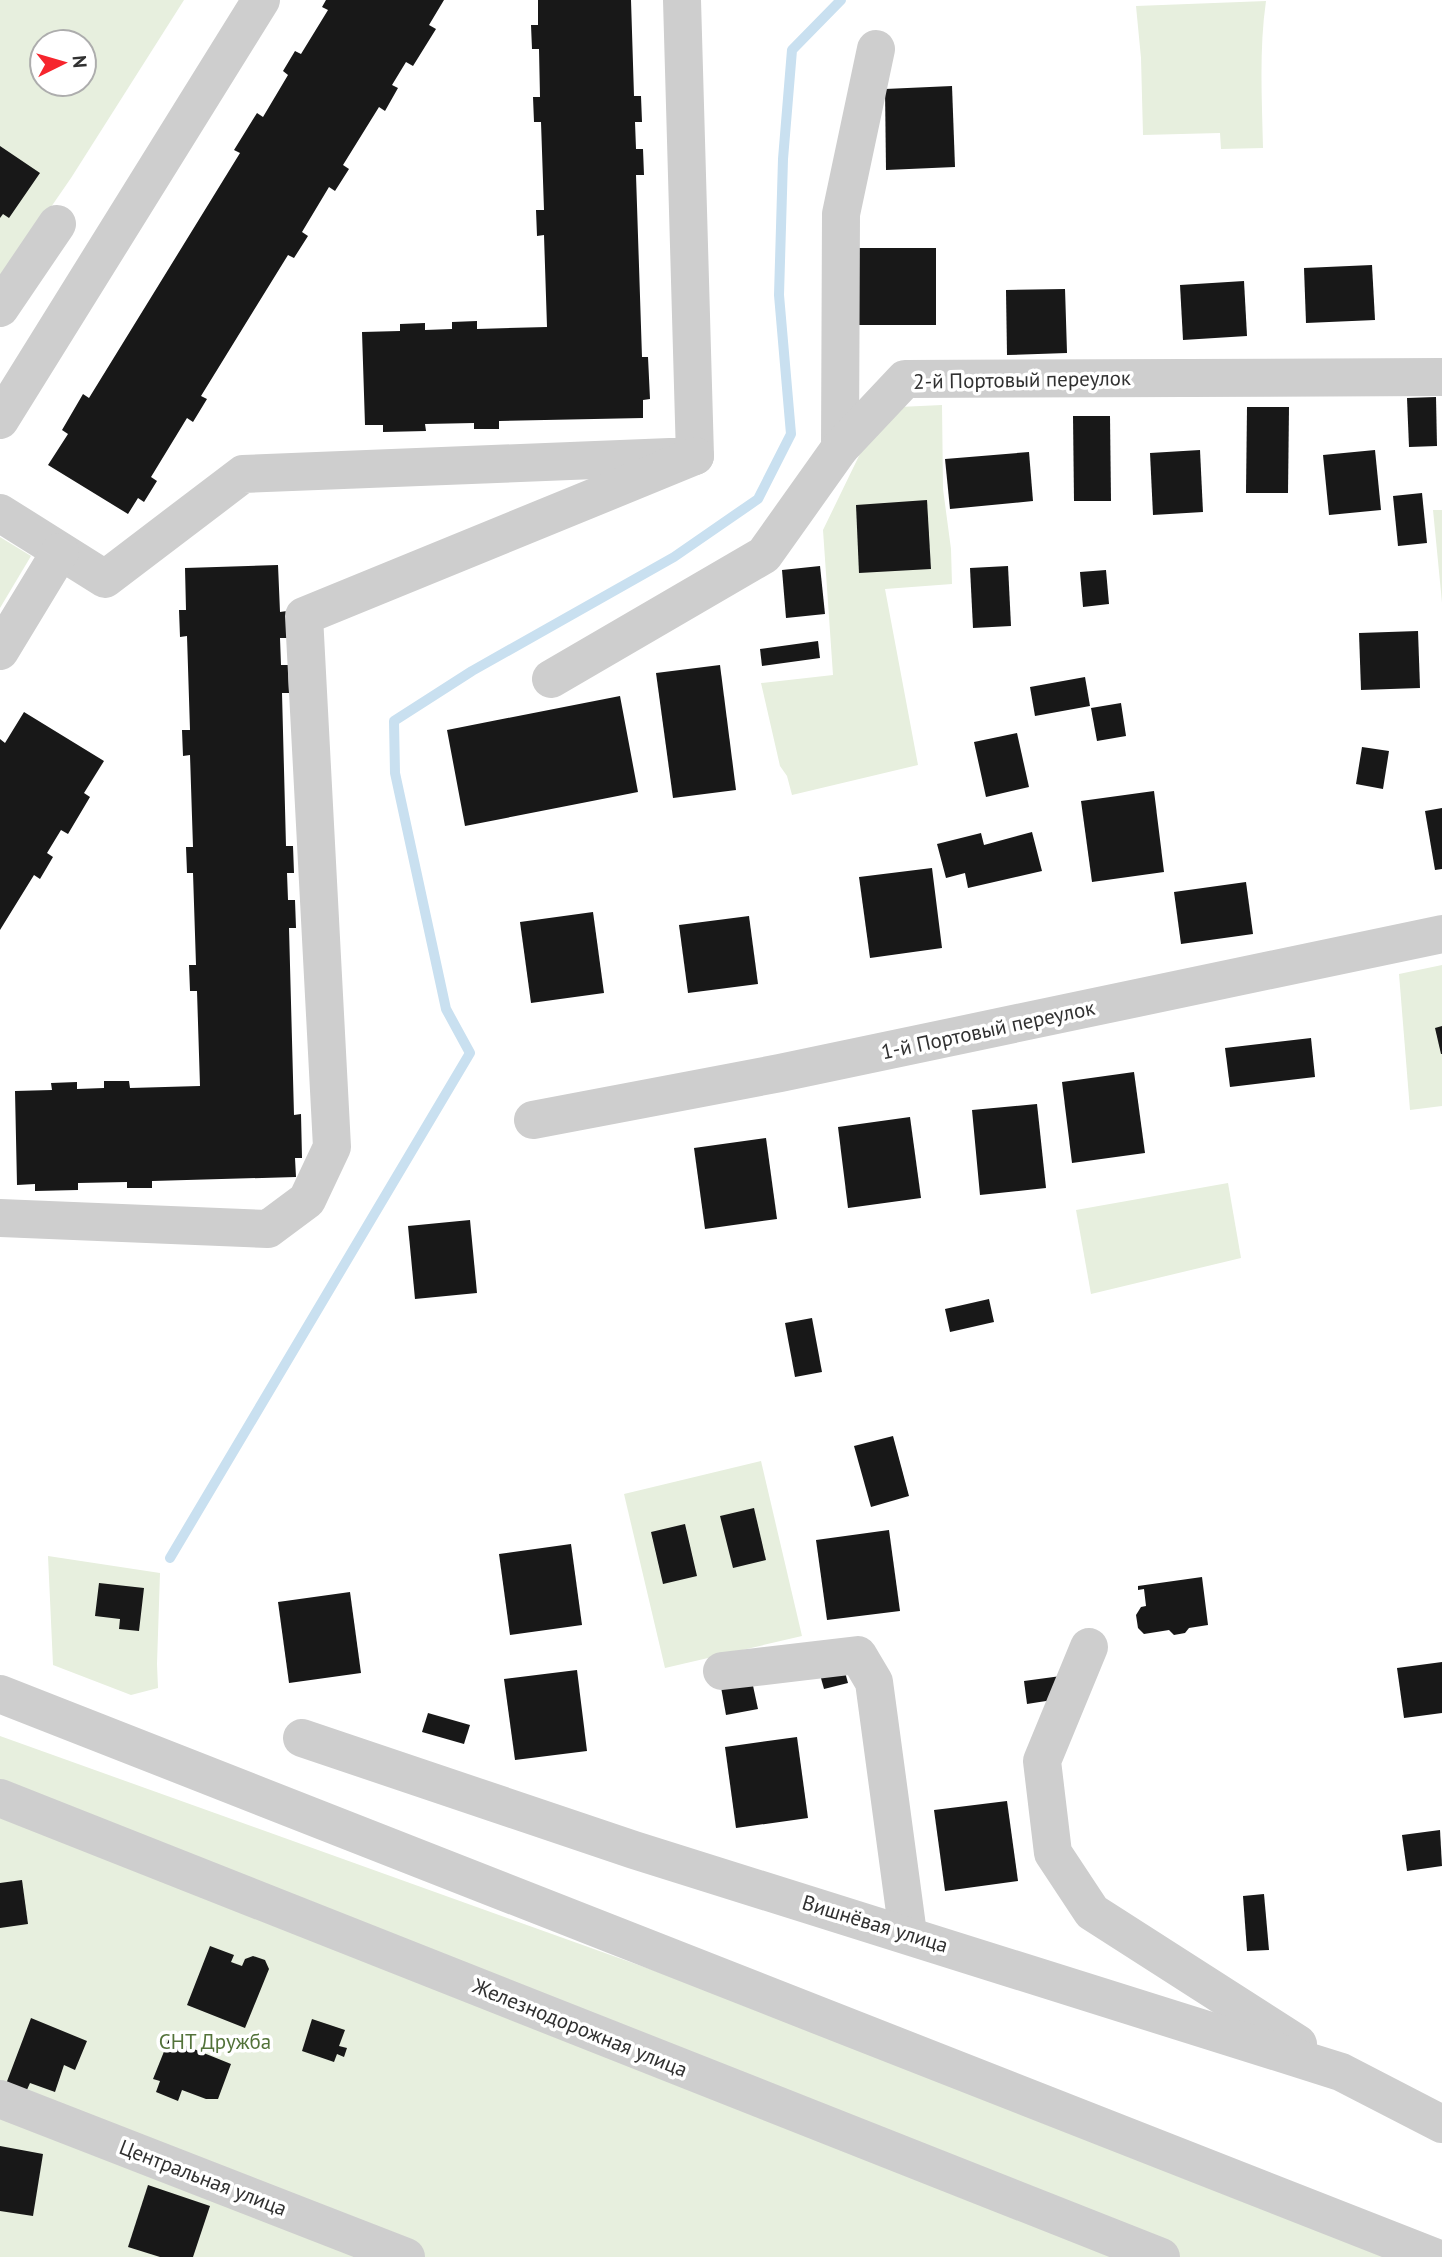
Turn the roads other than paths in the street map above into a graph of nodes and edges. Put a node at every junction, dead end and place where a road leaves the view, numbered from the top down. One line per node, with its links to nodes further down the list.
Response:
1 (261, 0): 7 (street)
2 (682, 0): 9 (street)
3 (876, 49): 8 (street)
4 (57, 224): 5 (street)
5 (0, 308)
6 (1442, 377): 8 (street, 2-й Портовый переулок)
7 (0, 419)
8 (840, 448): 13 (street, 2-й Портовый переулок)
9 (695, 456): 11 (street); 16 (street)
10 (0, 513): 11 (street)
11 (60, 552): 12 (street)
12 (0, 651)
13 (551, 679)
14 (1442, 934): 15 (street, 1-й Портовый переулок)
15 (533, 1120)
16 (0, 1218)
17 (1088, 1647): 23 (street)
18 (722, 1671): 22 (street)
19 (0, 1694): 28 (street)
20 (302, 1738): 22 (street, Вишнёвая улица)
21 (0, 1798): 27 (street, Железнодорожная улица)
22 (908, 1934): 23 (street, Вишнёвая улица)
23 (1340, 2072): 25 (street, Вишнёвая улица)
24 (0, 2099): 26 (street, Центральная улица)
25 (1442, 2124)
26 (405, 2257)
27 (1161, 2257)
28 (1434, 2257)

